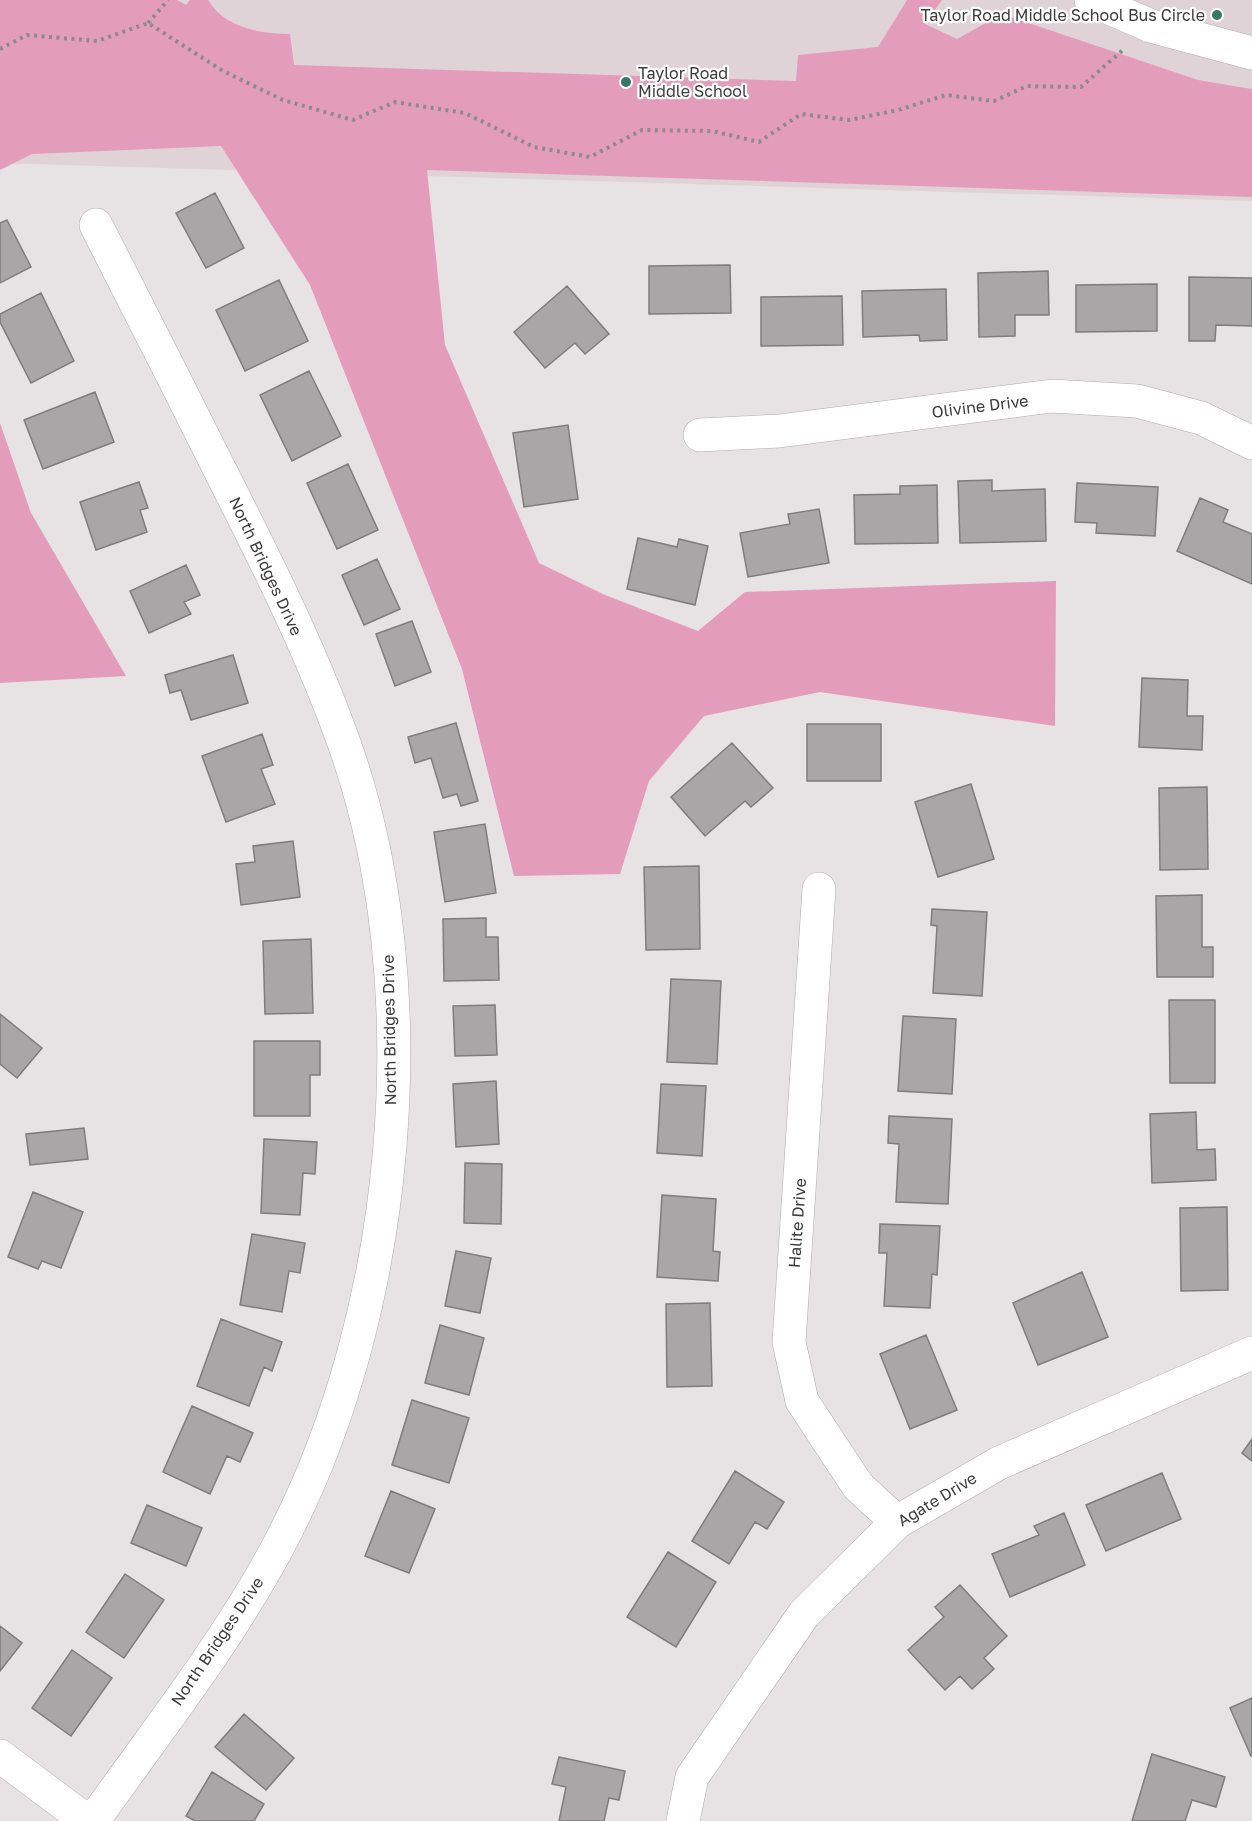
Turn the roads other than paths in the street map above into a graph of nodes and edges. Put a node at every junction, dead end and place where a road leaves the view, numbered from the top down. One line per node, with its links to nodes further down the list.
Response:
1 (1091, 0): 2 (street)
2 (1252, 53)
3 (96, 225): 11 (street, North Bridges Drive)
4 (700, 435): 5 (street, Olivine Drive)
5 (1252, 443)
6 (819, 889): 8 (street, Halite Drive)
7 (1252, 1353): 8 (street, Agate Drive)
8 (897, 1522): 12 (street, Agate Drive)
9 (0, 1756): 10 (street)
10 (87, 1821)
11 (93, 1821)
12 (683, 1821)

